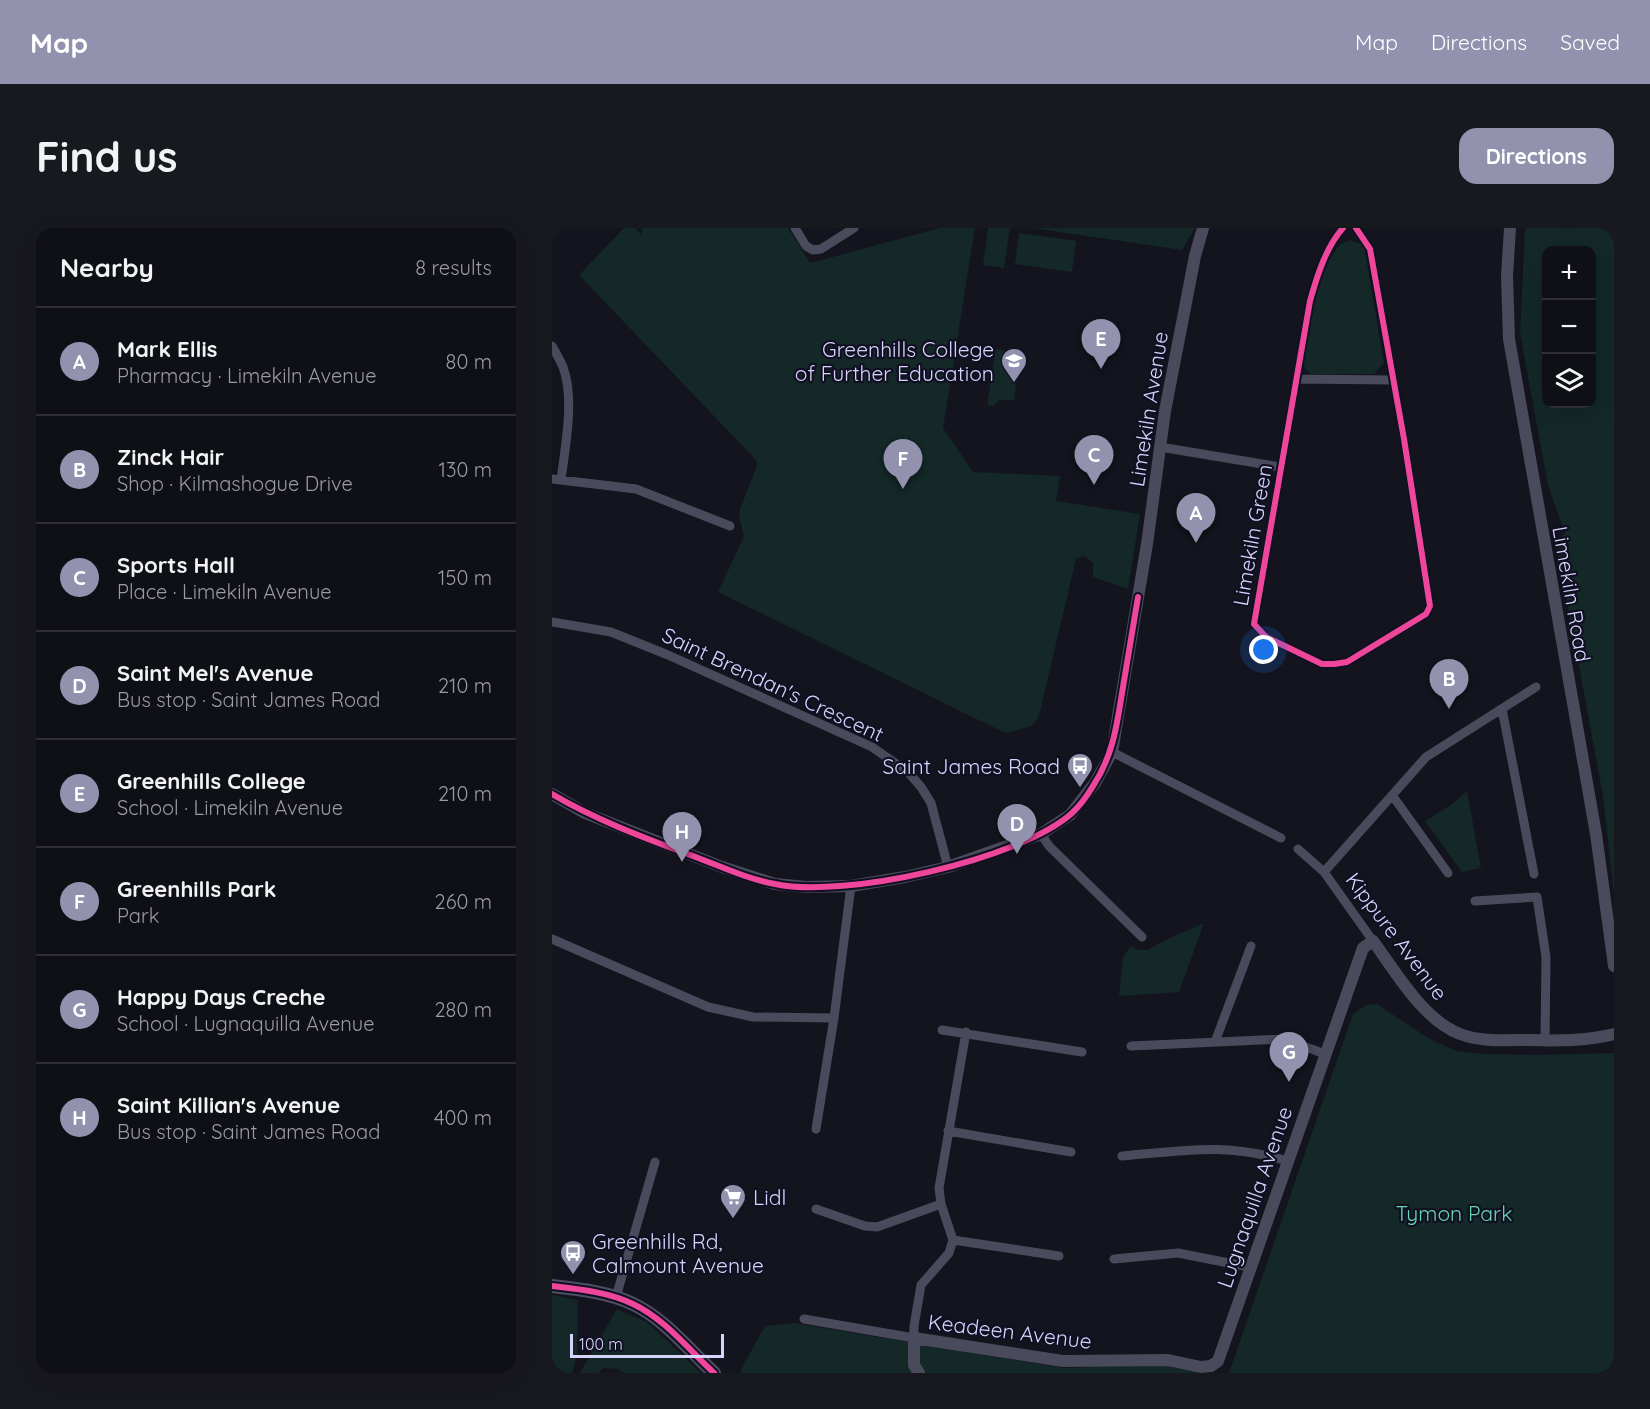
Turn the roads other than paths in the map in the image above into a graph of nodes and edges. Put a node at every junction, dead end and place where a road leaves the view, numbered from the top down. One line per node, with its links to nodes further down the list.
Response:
1 (795, 228): 2 (street)
2 (854, 228)
3 (1203, 228): 10 (street, Limekiln Avenue)
4 (1343, 228): 8 (street, Limekiln Green)
5 (1356, 228): 9 (street, Limekiln Green)
6 (1510, 228): 33 (street, Limekiln Road)
7 (552, 346): 12 (street)
8 (1297, 380): 9 (street); 11 (street, Limekiln Green)
9 (1392, 381): 11 (street, Limekiln Green)
10 (1160, 447): 11 (street, Limekiln Green); 17 (street, Limekiln Avenue)
11 (1280, 467)
12 (556, 480): 13 (street)
13 (730, 526)
14 (552, 622): 23 (street, Saint Brendan's Crescent)
15 (1536, 687): 16 (street)
16 (1503, 709): 19 (street); 26 (street)
17 (1112, 752): 20 (street); 21 (street)
18 (552, 794): 27 (street)
19 (1392, 795): 24 (street); 25 (street)
20 (1041, 834): 23 (street); 29 (street)
21 (1281, 838)
22 (1298, 849): 24 (street, Kippure Avenue)
23 (948, 867): 27 (street)
24 (1324, 872): 31 (street, Kippure Avenue)
25 (1448, 873)
26 (1534, 874)
27 (851, 885): 34 (street)
28 (1475, 901): 38 (street)
29 (1142, 937)
30 (552, 939): 34 (street)
31 (1373, 941): 38 (street, Kippure Avenue); 42 (street, Lugnaquilla Avenue)
32 (1251, 946): 39 (street)
33 (1614, 966)
34 (834, 1018): 43 (street)
35 (942, 1030): 36 (street)
36 (966, 1032): 41 (street); 44 (street)
37 (1614, 1034): 38 (street, Kippure Avenue)
38 (1545, 1040)
39 (1215, 1042): 40 (street); 42 (street)
40 (1131, 1046)
41 (1082, 1052)
42 (1325, 1054): 47 (street, Lugnaquilla Avenue)
43 (816, 1129)
44 (948, 1131): 45 (street); 49 (street)
45 (1071, 1152)
46 (1122, 1156): 47 (street)
47 (1287, 1161): 54 (street, Lugnaquilla Avenue)
48 (655, 1162): 56 (street)
49 (941, 1204): 50 (street); 51 (street)
50 (816, 1209)
51 (953, 1240): 52 (street); 58 (street)
52 (1059, 1256)
53 (1114, 1259): 54 (street)
54 (1250, 1267): 59 (street, Lugnaquilla Avenue)
55 (552, 1286): 56 (main road)
56 (616, 1297): 60 (main road)
57 (804, 1319): 58 (street, Keadeen Avenue)
58 (914, 1338): 59 (street, Keadeen Avenue); 61 (street)
59 (1211, 1366)
60 (714, 1373)
61 (919, 1373)

